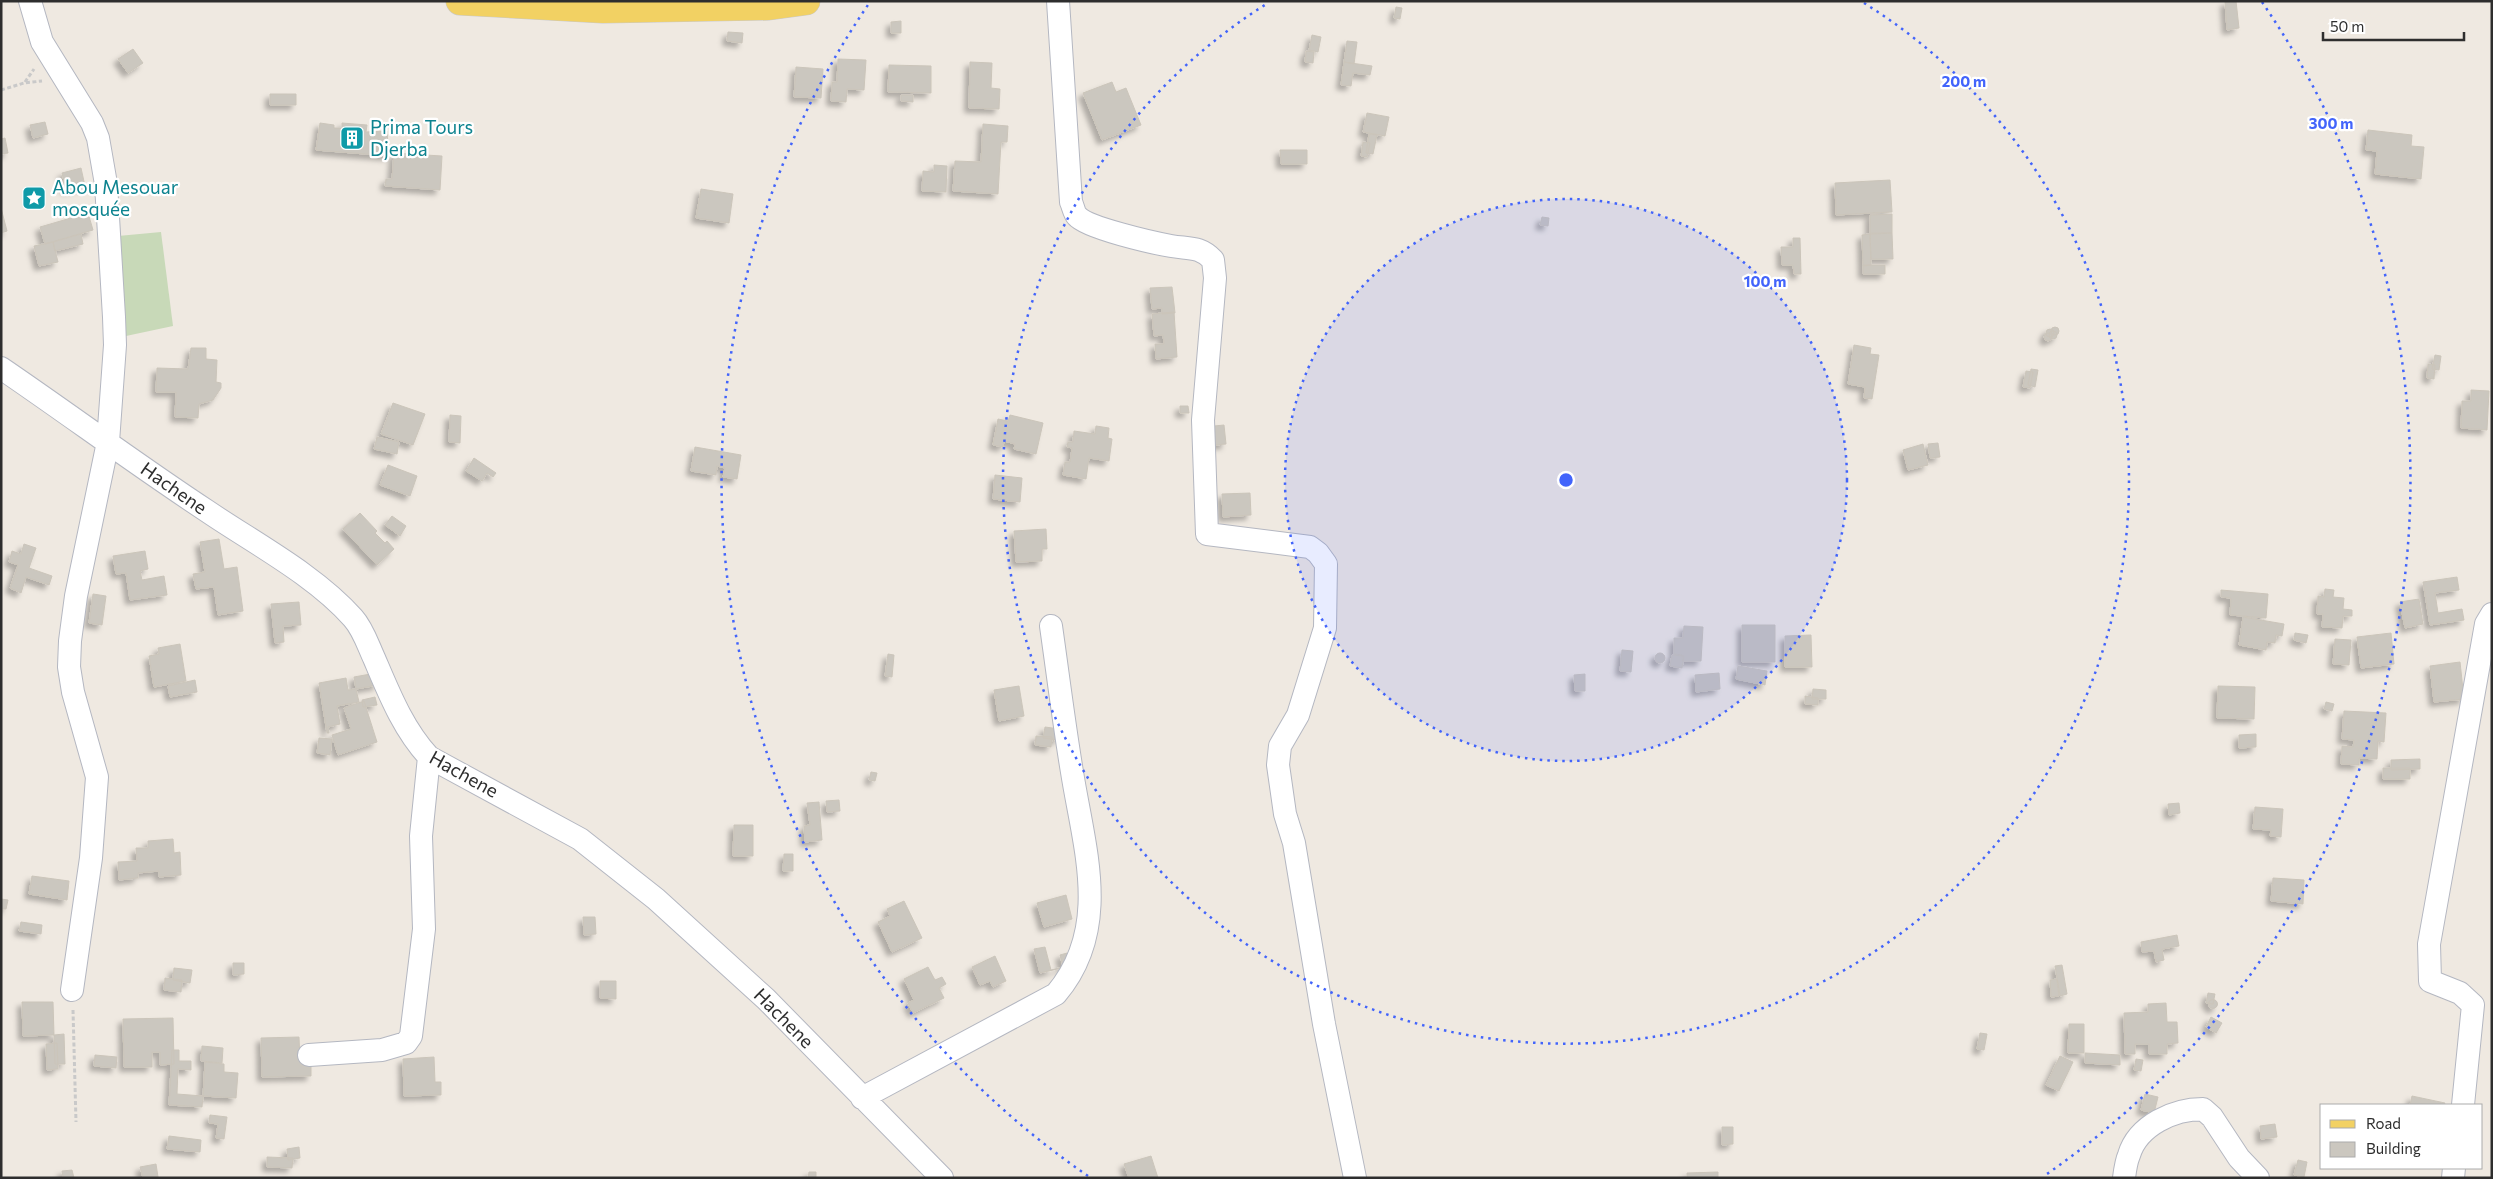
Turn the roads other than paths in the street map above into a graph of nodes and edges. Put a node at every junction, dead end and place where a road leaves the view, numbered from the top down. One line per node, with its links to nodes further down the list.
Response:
1 (30, 1): 6 (street)
2 (460, 1): 3 (main road)
3 (806, 1)
4 (1058, 1): 15 (street)
5 (1, 368): 6 (street, Hachene)
6 (108, 442): 9 (street, Hachene); 10 (street)
7 (2492, 614): 13 (street)
8 (1051, 626): 12 (street)
9 (429, 757): 11 (street); 12 (street, Hachene)
10 (72, 990)
11 (309, 1055)
12 (862, 1098): 14 (street, Hachene)
13 (2463, 1104)
14 (942, 1178)
15 (1355, 1178)
16 (2124, 1178): 17 (street)
17 (2258, 1178)

